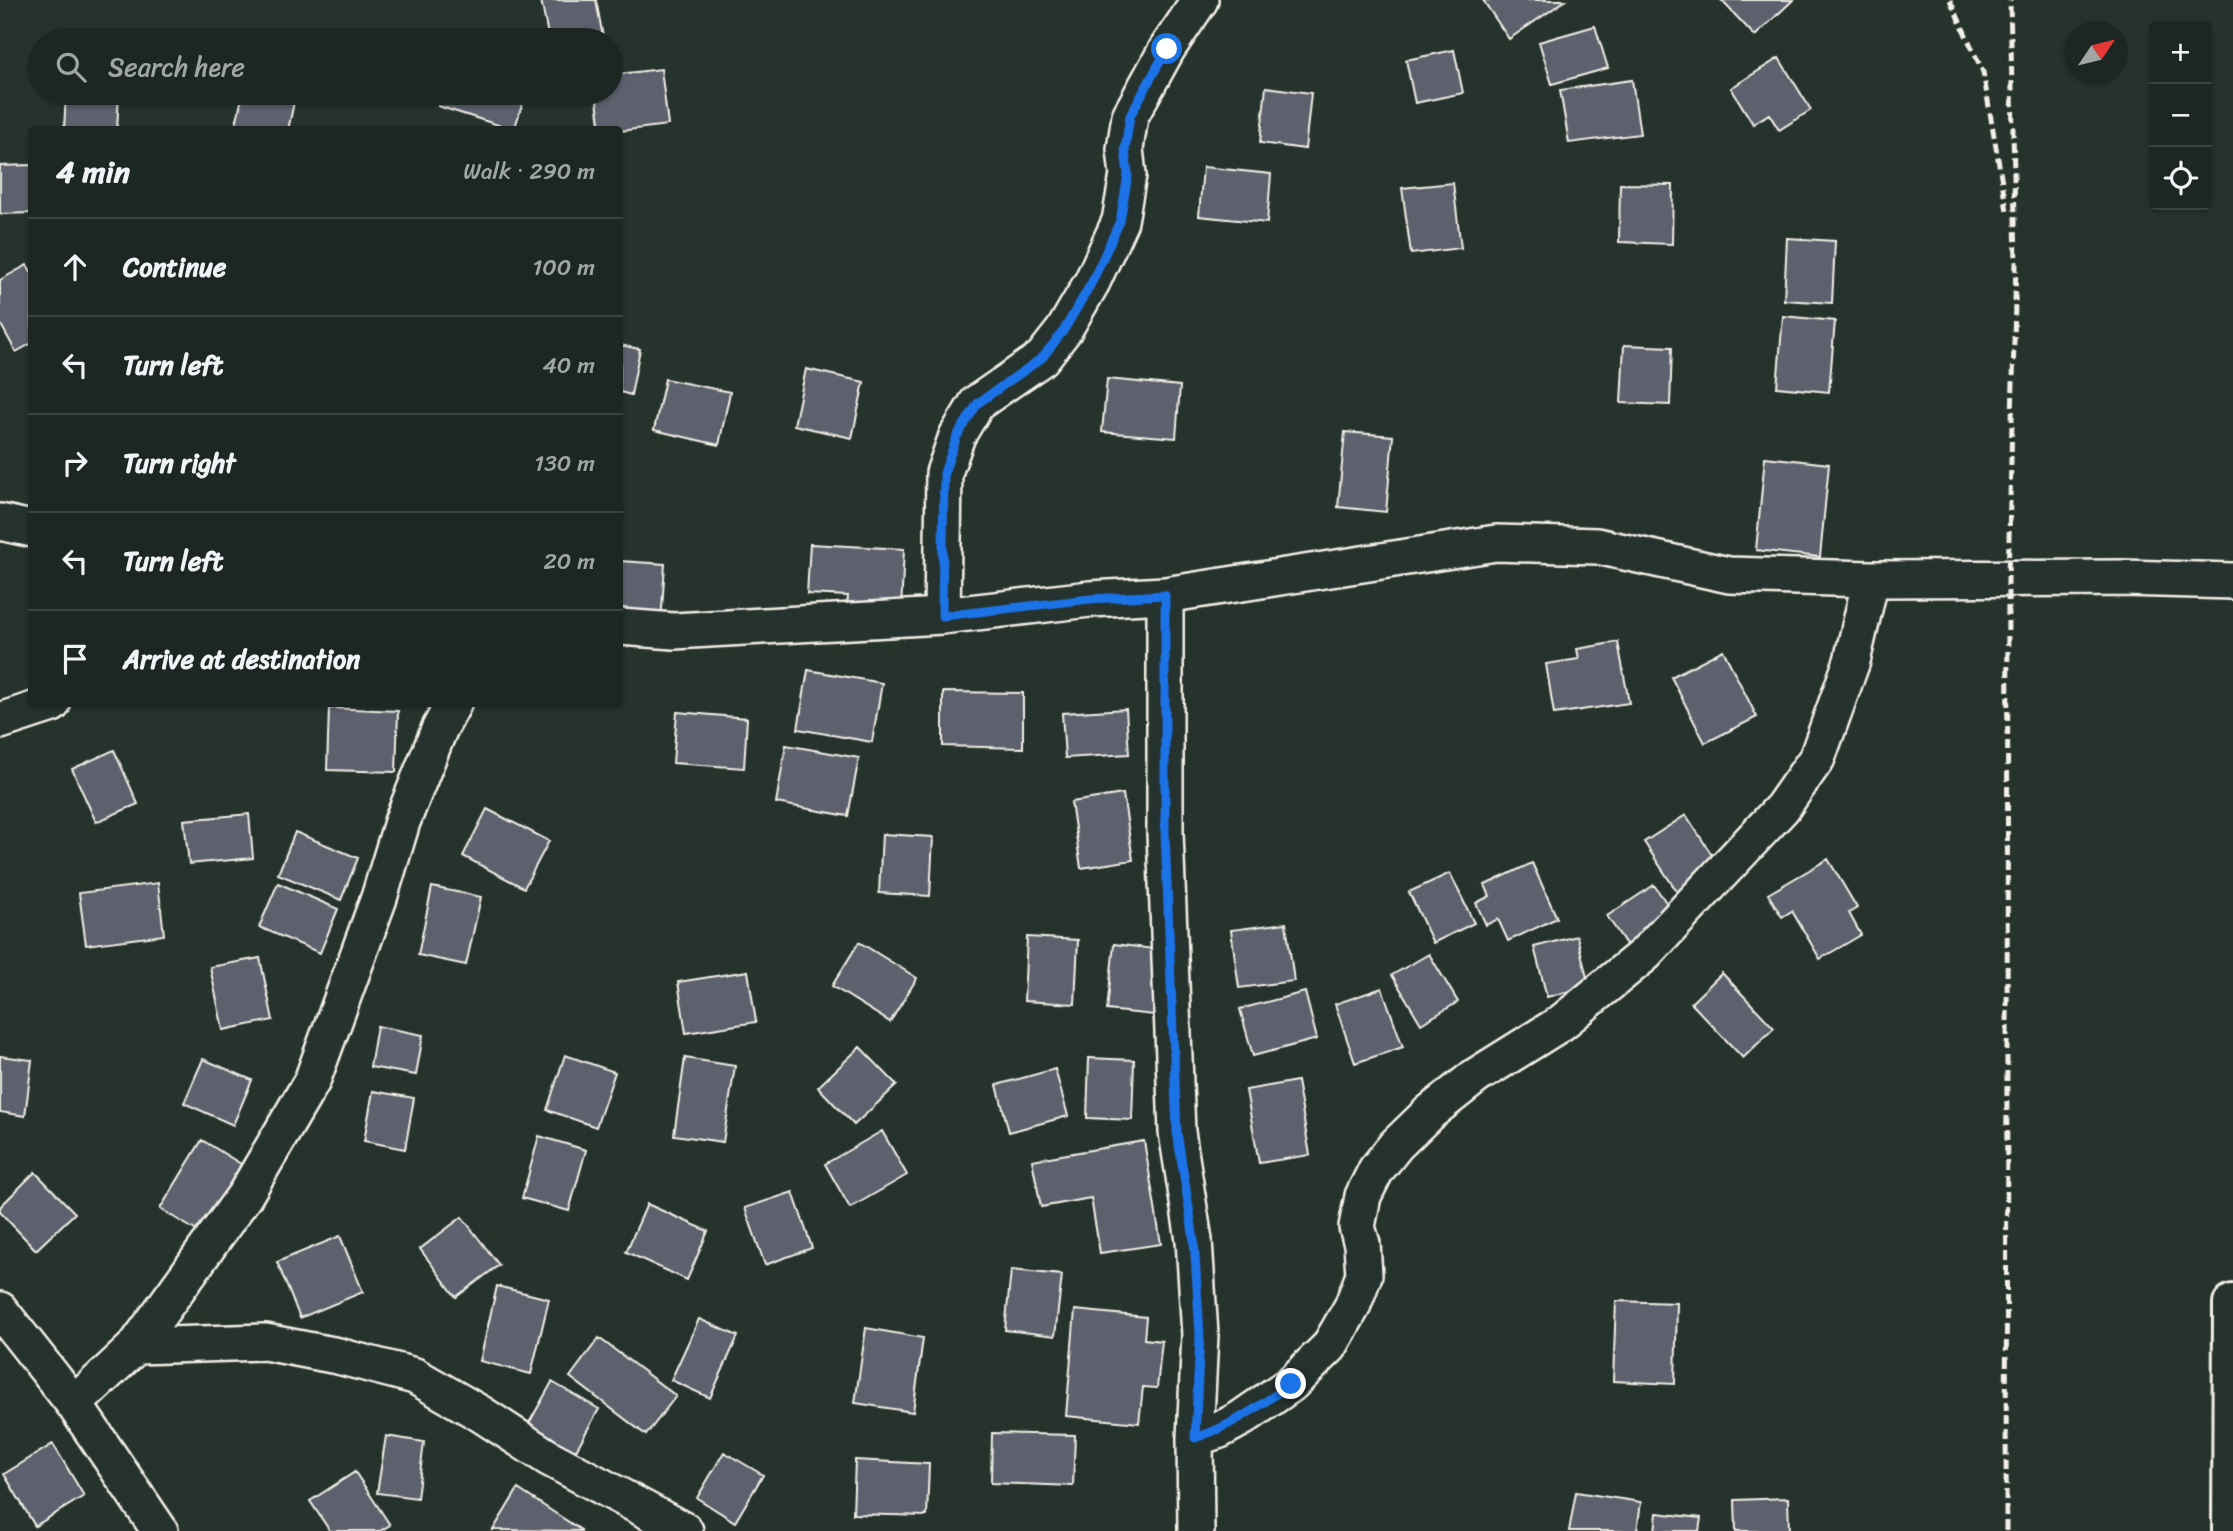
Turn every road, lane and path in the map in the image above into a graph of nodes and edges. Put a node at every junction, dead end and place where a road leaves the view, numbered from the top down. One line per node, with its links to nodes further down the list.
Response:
1 (1200, 0): 7 (street)
2 (0, 522): 3 (street)
3 (28, 528)
4 (1871, 579): 5 (street); 6 (street); 16 (street)
5 (2233, 581)
6 (1165, 595): 7 (street); 16 (street)
7 (942, 616): 8 (street)
8 (623, 627)
9 (43, 707): 11 (street)
10 (451, 707): 14 (street)
11 (0, 721)
12 (2233, 1304): 20 (highway)
13 (0, 1310): 15 (street)
14 (136, 1346): 15 (street); 18 (street)
15 (74, 1404): 17 (street)
16 (1195, 1438): 19 (street)
17 (160, 1531)
18 (685, 1531)
19 (1196, 1531)
20 (2232, 1531)

